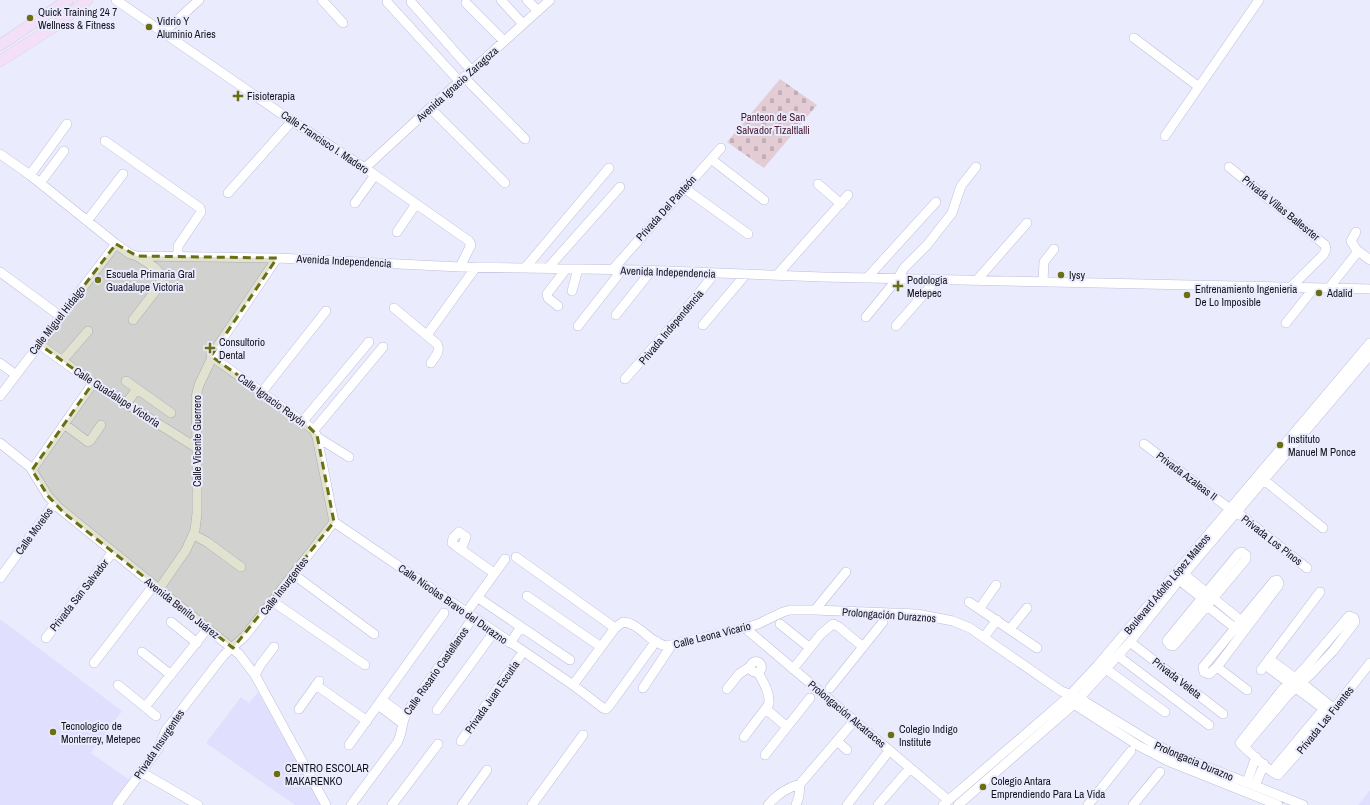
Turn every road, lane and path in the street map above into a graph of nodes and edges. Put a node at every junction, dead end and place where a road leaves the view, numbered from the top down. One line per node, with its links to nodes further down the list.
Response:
1 (68, 0): 19 (main road)
2 (87, 0): 20 (main road)
3 (116, 0): 16 (street, Calle Francisco I. Madero)
4 (199, 0): 16 (street)
5 (322, 0): 14 (street)
6 (501, 0): 15 (street)
7 (527, 0): 13 (street)
8 (550, 0): 13 (street, Avenida Ignacio Zaragoza)
9 (1259, 0): 22 (street)
10 (387, 2): 21 (street)
11 (411, 2): 21 (street)
12 (466, 3): 18 (street)
13 (538, 11): 15 (street, Avenida Ignacio Zaragoza)
14 (343, 23)
15 (523, 24): 18 (street, Avenida Ignacio Zaragoza)
16 (163, 33): 24 (street, Calle Francisco I. Madero)
17 (1134, 38): 22 (street)
18 (504, 41): 21 (street, Avenida Ignacio Zaragoza)
19 (0, 45)
20 (0, 61)
21 (465, 76): 23 (street, Avenida Ignacio Zaragoza); 27 (street)
22 (1199, 87): 26 (street)
23 (430, 108): 35 (street, Avenida Ignacio Zaragoza); 41 (street)
24 (292, 121): 35 (street, Calle Francisco I. Madero); 45 (street)
25 (66, 124): 38 (street)
26 (1165, 136)
27 (525, 139)
28 (105, 141): 61 (street)
29 (721, 148): 32 (street, Privada Del Panteón)
30 (64, 151): 40 (street)
31 (0, 154): 38 (street, Avenida Independencia)
32 (711, 159): 44 (street, Privada Del Panteón); 47 (street)
33 (976, 167): 78 (street)
34 (1229, 167): 82 (street, Privada Villas Ballesrter)
35 (365, 168): 39 (street, Calle Francisco I. Madero)
36 (610, 168): 66 (street)
37 (123, 174): 52 (street)
38 (30, 175): 40 (street, Avenida Independencia)
39 (375, 175): 49 (street); 50 (street, Calle Francisco I. Madero)
40 (40, 183): 52 (street, Avenida Independencia)
41 (505, 183)
42 (818, 184): 51 (street)
43 (620, 188): 67 (street)
44 (684, 188): 56 (street); 70 (street, Privada Del Panteón)
45 (228, 193)
46 (848, 195): 51 (street)
47 (764, 200)
48 (936, 202): 77 (street)
49 (355, 203)
50 (416, 204): 54 (street); 64 (street, Calle Francisco I. Madero)
51 (841, 204): 76 (street)
52 (87, 221): 57 (street, Avenida Independencia)
53 (1027, 223): 80 (street)
54 (397, 232)
55 (1356, 232): 59 (street)
56 (748, 234)
57 (116, 244): 60 (street, Avenida Independencia); 91 (street, Calle Miguel Hidalgo)
58 (1054, 249): 81 (street)
59 (1357, 250): 63 (street); 84 (street)
60 (137, 256): 61 (street, Avenida Independencia); 93 (street)
61 (178, 256): 62 (street, Avenida Independencia)
62 (277, 258): 64 (street, Avenida Independencia); 105 (street, Calle Vicente Guerrero)
63 (1370, 260)
64 (460, 267): 65 (street, Avenida Independencia)
65 (476, 267): 66 (street, Avenida Independencia); 99 (street)
66 (525, 268): 67 (street, Avenida Independencia)
67 (548, 268): 68 (street, Avenida Independencia)
68 (566, 269): 69 (street, Avenida Independencia); 87 (street)
69 (578, 269): 70 (street, Avenida Independencia); 86 (street)
70 (612, 270): 71 (street, Avenida Independencia)
71 (622, 270): 72 (street, Avenida Independencia); 96 (street)
72 (651, 271): 74 (street, Avenida Independencia); 90 (street)
73 (0, 272): 91 (street)
74 (715, 273): 75 (street, Avenida Independencia); 110 (street, Privada Independencia)
75 (746, 274): 76 (street, Avenida Independencia); 95 (street)
76 (777, 275): 77 (street, Avenida Independencia)
77 (867, 278): 78 (street, Avenida Independencia)
78 (898, 278): 79 (street, Avenida Independencia); 92 (street)
79 (937, 279): 80 (street, Avenida Independencia); 97 (street)
80 (977, 280): 81 (street, Avenida Independencia)
81 (1043, 281): 82 (street, Avenida Independencia)
82 (1291, 287): 83 (street, Avenida Independencia)
83 (1314, 288): 84 (street, Avenida Independencia); 94 (street)
84 (1329, 288): 85 (street, Avenida Independencia)
85 (1370, 289)
86 (572, 291)
87 (558, 306)
88 (394, 308): 99 (street)
89 (326, 311): 114 (street)
90 (616, 315)
91 (60, 316): 101 (street, Calle Miguel Hidalgo)
92 (866, 316)
93 (133, 320)
94 (1286, 323)
95 (702, 325)
96 (578, 326)
97 (896, 326)
98 (88, 331): 106 (street)
99 (427, 335): 108 (street)
100 (369, 342): 118 (street)
101 (39, 344): 106 (street, Calle Guadalupe Victoria); 109 (street, Calle Miguel Hidalgo)
102 (1370, 344): 129 (street, Boulevard Adolfo López Mateos)
103 (383, 347): 121 (street)
104 (1370, 355): 127 (street, Boulevard Adolfo López Mateos)
105 (211, 356): 114 (street, Calle Ignacio Rayón); 124 (street, Calle Vicente Guerrero)
106 (62, 361): 112 (street, Calle Guadalupe Victoria)
107 (0, 363): 109 (street)
108 (431, 363)
109 (16, 375): 115 (street, Calle Miguel Hidalgo)
110 (625, 379)
111 (126, 381): 113 (street)
112 (93, 383): 116 (street, Calle Guadalupe Victoria); 119 (street)
113 (137, 389): 116 (street); 117 (street)
114 (262, 392): 118 (street, Calle Ignacio Rayón)
115 (0, 396)
116 (126, 404): 124 (street, Calle Guadalupe Victoria)
117 (171, 413)
118 (303, 421): 121 (street, Calle Ignacio Rayón)
119 (64, 424): 120 (street); 126 (street)
120 (101, 425)
121 (316, 433): 125 (street, Calle Ignacio Rayón); 130 (street)
122 (0, 443): 126 (street, Avenida Benito Juárez)
123 (1144, 444): 129 (street, Privada Azaleas II)
124 (197, 448): 132 (street, Calle Vicente Guerrero)
125 (349, 457)
126 (32, 470): 128 (street, Avenida Benito Juárez)
127 (1264, 480): 129 (street, Boulevard Adolfo López Mateos); 131 (street)
128 (54, 504): 134 (street, Avenida Benito Juárez); 143 (street, Calle Morelos)
129 (1234, 511): 138 (street, Privada Los Pinos); 142 (street, Boulevard Adolfo López Mateos)
130 (334, 522): 141 (street, Calle Insurgentes); 156 (street, Calle Nicolas Bravo del Durazno)
131 (1323, 528)
132 (194, 535): 137 (street); 145 (street, Calle Vicente Guerrero)
133 (461, 550): 140 (street)
134 (112, 553): 145 (street, Avenida Benito Juárez); 170 (street, Privada San Salvador)
135 (516, 557): 164 (street)
136 (505, 559): 140 (street, Calle Rosario Castellanos)
137 (241, 567)
138 (1307, 568)
139 (846, 572): 154 (street)
140 (494, 573): 148 (street, Calle Rosario Castellanos)
141 (293, 574): 150 (street, Calle Insurgentes); 168 (street)
142 (1181, 574): 149 (street); 173 (street, Boulevard Adolfo López Mateos); 204 (street, Boulevard Adolfo López Mateos)
143 (0, 578)
144 (996, 586): 152 (street)
145 (157, 587): 163 (street, Avenida Benito Juárez); 189 (street, Calle Vicente Guerrero)
146 (1320, 592): 197 (street)
147 (527, 596): 177 (street)
148 (477, 597): 156 (street, Calle Rosario Castellanos); 161 (street)
149 (1207, 599): 149 (street); 149 (street); 162 (street)
150 (272, 601): 179 (street, Calle Insurgentes); 190 (street)
151 (969, 602): 152 (street)
152 (980, 608): 157 (street)
153 (1027, 608): 166 (street)
154 (815, 610): 165 (street, Calle Leona Vicario); 169 (street, Prolongación Duraznos)
155 (444, 613): 207 (street)
156 (470, 615): 167 (street, Calle Nicolas Bravo del Durazno); 216 (street, Calle Rosario Castellanos)
157 (997, 620): 166 (street); 169 (street)
158 (171, 622): 172 (street)
159 (884, 622): 178 (street)
160 (780, 624): 180 (street)
161 (521, 627): 174 (street); 187 (street)
162 (1242, 627): 192 (street); 192 (street)
163 (208, 628): 172 (street); 179 (street, Avenida Benito Juárez)
164 (615, 628): 171 (street, Calle Leona Vicario); 177 (street)
165 (745, 628): 175 (street, Calle Leona Vicario); 183 (street, Prolongación Alcatraces)
166 (1010, 629): 181 (street)
167 (494, 632): 174 (street, Calle Nicolas Bravo del Durazno); 212 (street)
168 (374, 634)
169 (984, 637): 204 (street, Prolongación Duraznos)
170 (46, 638)
171 (656, 641): 175 (street, Calle Leona Vicario); 199 (street, Calle Nicolas Bravo del Durazno)
172 (197, 642): 195 (street)
173 (1130, 642): 186 (street, Boulevard Adolfo López Mateos); 214 (street, Privada Veleta)
174 (510, 643): 185 (street, Calle Nicolas Bravo del Durazno)
175 (671, 646): 200 (street)
176 (274, 647): 196 (street)
177 (601, 647): 199 (street)
178 (863, 647): 180 (street); 201 (street)
179 (233, 648): 196 (street, Avenida Benito Juárez); 236 (street, Privada Insurgentes)
180 (810, 648): 193 (street)
181 (1037, 648)
182 (1329, 648): 197 (street)
183 (770, 650): 191 (street); 193 (street, Prolongación Alcatraces)
184 (142, 652): 195 (street)
185 (523, 652): 199 (street, Calle Nicolas Bravo del Durazno); 223 (street, Privada Juan Escutia)
186 (1118, 656): 194 (street, Boulevard Adolfo López Mateos); 219 (street)
187 (570, 660)
188 (1370, 663): 210 (street, Privada Las Fuentes)
189 (94, 664)
190 (365, 665)
191 (756, 667): 202 (street); 209 (street)
192 (1217, 667): 203 (street)
193 (793, 669): 218 (street, Prolongación Alcatraces)
194 (1106, 669): 206 (street, Boulevard Adolfo López Mateos); 213 (street)
195 (171, 675): 208 (street)
196 (255, 675): 244 (street, Avenida Benito Juárez)
197 (1296, 683): 210 (street); 232 (street)
198 (118, 685): 208 (street)
199 (573, 685)
200 (642, 688)
201 (830, 688)
202 (727, 689)
203 (1247, 690)
204 (1066, 694): 206 (street, Prolongacia Durazno); 240 (street, Boulevard Adolfo López Mateos)
205 (810, 698): 220 (street)
206 (1077, 701): 231 (street, Prolongacia Durazno); 252 (street, Boulevard Adolfo López Mateos)
207 (380, 702): 216 (street); 217 (street)
208 (145, 707): 215 (street)
209 (766, 709): 220 (street); 222 (street)
210 (1329, 709): 233 (street, Privada Las Fuentes)
211 (299, 710): 217 (street)
212 (437, 710)
213 (1166, 712)
214 (1223, 714)
215 (156, 716)
216 (403, 719): 245 (street, Calle Rosario Castellanos)
217 (367, 721): 226 (street)
218 (854, 721): 224 (street); 228 (street, Prolongación Alcatraces)
219 (1209, 726)
220 (787, 727): 230 (street)
221 (583, 735): 241 (street)
222 (744, 737)
223 (461, 741)
224 (837, 741): 227 (street); 238 (street)
225 (438, 744): 246 (street)
226 (350, 745)
227 (847, 750)
228 (889, 751): 234 (street, Prolongación Alcatraces); 250 (street)
229 (1131, 751): 253 (street)
230 (764, 755)
231 (1170, 757): 239 (street, Prolongacia Durazno); 255 (street, Prolongacia Durazno)
232 (1256, 757): 233 (street); 239 (street)
233 (1264, 764): 239 (street)
234 (910, 768): 240 (street, Prolongación Alcatraces); 251 (street)
235 (487, 770): 247 (street)
236 (141, 772): 242 (street, Privada Insurgentes); 243 (street)
237 (1160, 772): 254 (street)
238 (800, 784): 248 (street); 249 (street)
239 (1251, 784): 256 (street, Prolongacia Durazno)
240 (946, 803)
241 (534, 804)
242 (117, 805)
243 (198, 805)
244 (326, 805)
245 (351, 805)
246 (392, 805)
247 (462, 805)
248 (768, 805)
249 (796, 805)
250 (847, 805)
251 (878, 805)
252 (958, 805)
253 (1088, 805)
254 (1133, 805)
255 (1278, 805)
256 (1303, 805)

